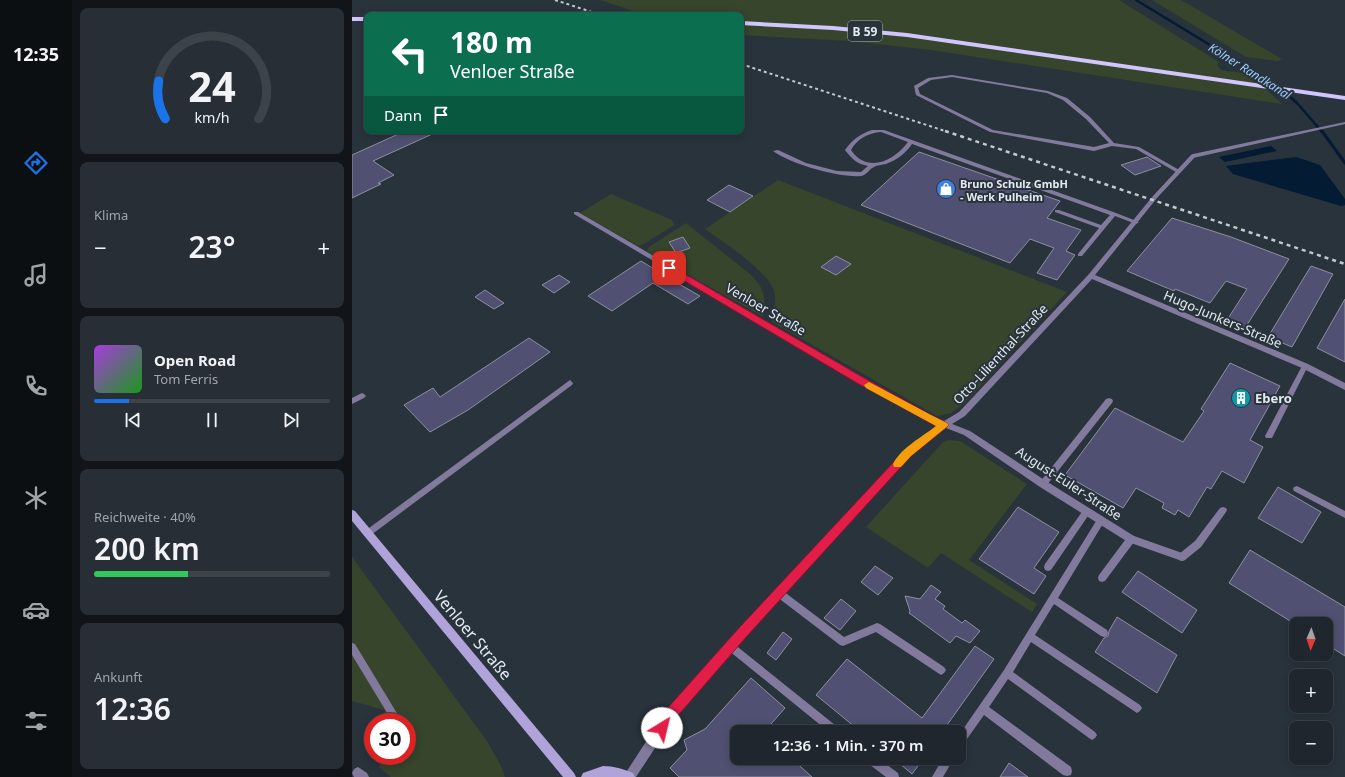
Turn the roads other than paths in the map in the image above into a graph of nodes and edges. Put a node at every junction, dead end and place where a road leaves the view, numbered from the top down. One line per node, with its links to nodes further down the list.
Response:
1 (352, 19): 2 (main road)
2 (364, 19)
3 (744, 23): 4 (main road, B 59)
4 (1345, 98)
5 (1345, 123): 9 (lane)
6 (911, 142): 10 (lane); 10 (lane); 14 (lane)
7 (1112, 144): 7 (lane); 11 (lane)
8 (776, 151): 10 (lane)
9 (1192, 156): 11 (street, Otto-Lilienthal-Straße)
10 (873, 165)
11 (1178, 171): 15 (street, Otto-Lilienthal-Straße)
12 (1057, 211): 16 (lane)
13 (576, 213): 25 (street, Venloer Straße)
14 (1114, 214): 15 (lane); 16 (lane)
15 (1136, 222): 18 (street, Otto-Lilienthal-Straße)
16 (1103, 228): 17 (lane)
17 (1080, 255)
18 (1091, 276): 19 (street, Hugo-Junkers-Straße); 25 (street, Otto-Lilienthal-Straße)
19 (1304, 366): 21 (street, Hugo-Junkers-Straße); 26 (lane)
20 (570, 383): 34 (lane)
21 (1344, 384)
22 (362, 396): 23 (lane)
23 (352, 401)
24 (1109, 401): 27 (lane)
25 (944, 425): 27 (street, August-Euler-Straße); 39 (street, Otto-Lilienthal-Straße)
26 (1270, 436)
27 (1043, 484): 30 (street, August-Euler-Straße)
28 (1297, 489): 32 (lane)
29 (1223, 510): 36 (lane)
30 (1087, 512): 33 (street, August-Euler-Straße); 37 (lane)
31 (352, 514): 34 (main road, Venloer Straße)
32 (1345, 515)
33 (1101, 520): 35 (street, August-Euler-Straße); 40 (lane)
34 (368, 533): 56 (main road, Venloer Straße)
35 (1131, 539): 36 (street, August-Euler-Straße); 38 (lane)
36 (1182, 558)
37 (1048, 567)
38 (1102, 578)
39 (780, 594): 44 (street, Otto-Lilienthal-Straße); 45 (lane)
40 (1052, 599): 41 (lane); 42 (lane)
41 (1104, 633)
42 (1029, 636): 46 (lane); 48 (lane)
43 (352, 647): 49 (lane)
44 (731, 647): 50 (lane); 58 (street, Otto-Lilienthal-Straße)
45 (941, 670)
46 (1007, 672): 47 (lane); 52 (lane)
47 (982, 708): 51 (lane); 55 (lane)
48 (1137, 708)
49 (391, 713)
50 (828, 725)
51 (966, 732)
52 (1092, 735)
53 (879, 765): 59 (lane)
54 (945, 765): 60 (lane)
55 (1067, 771)
56 (570, 777)
57 (587, 777): 58 (main road)
58 (629, 777)
59 (894, 777)
60 (937, 777)

